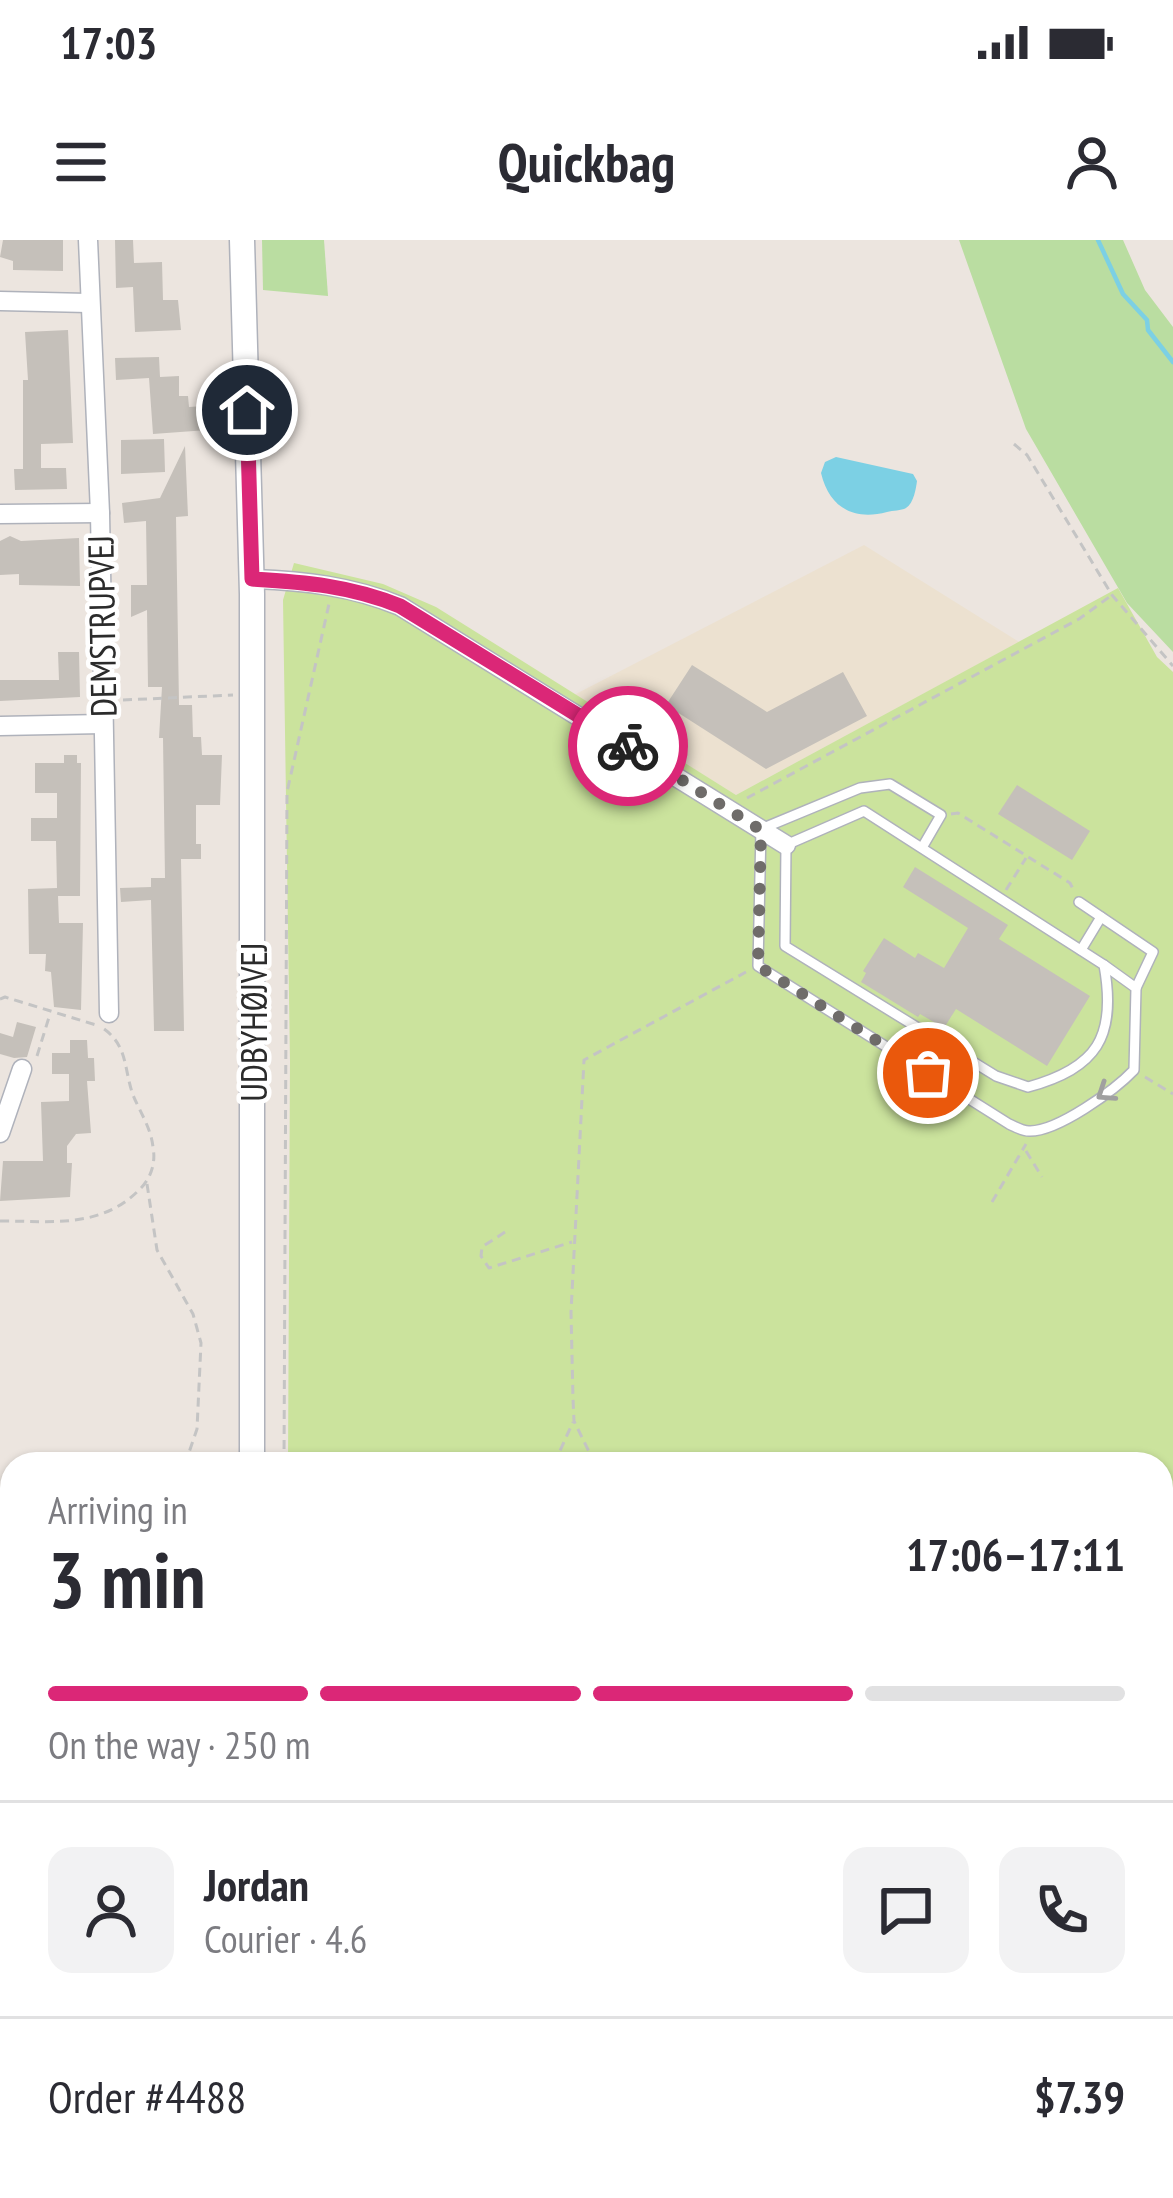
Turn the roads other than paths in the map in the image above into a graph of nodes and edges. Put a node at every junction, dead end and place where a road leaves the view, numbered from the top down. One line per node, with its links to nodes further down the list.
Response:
1 (88, 240): 4 (street, DEMSTRUPVEJ)
2 (242, 240): 7 (street, UDBYHØJVEJ)
3 (0, 301): 4 (street)
4 (88, 303): 6 (street, DEMSTRUPVEJ)
5 (0, 514): 6 (street)
6 (100, 514): 8 (street, DEMSTRUPVEJ)
7 (252, 579): 10 (street); 21 (street, UDBYHØJVEJ)
8 (103, 724): 9 (street); 18 (street, DEMSTRUPVEJ)
9 (0, 726)
10 (761, 830): 11 (street); 12 (lane); 17 (lane, one-way to 10)
11 (786, 845): 12 (lane); 16 (lane)
12 (923, 846): 15 (lane)
13 (1079, 902): 14 (lane)
14 (1101, 917): 15 (lane); 17 (lane)
15 (1082, 950): 16 (lane)
16 (1104, 965): 17 (lane)
17 (1136, 988)
18 (109, 1013)
19 (22, 1069): 20 (street)
20 (0, 1133)
21 (252, 1452)

